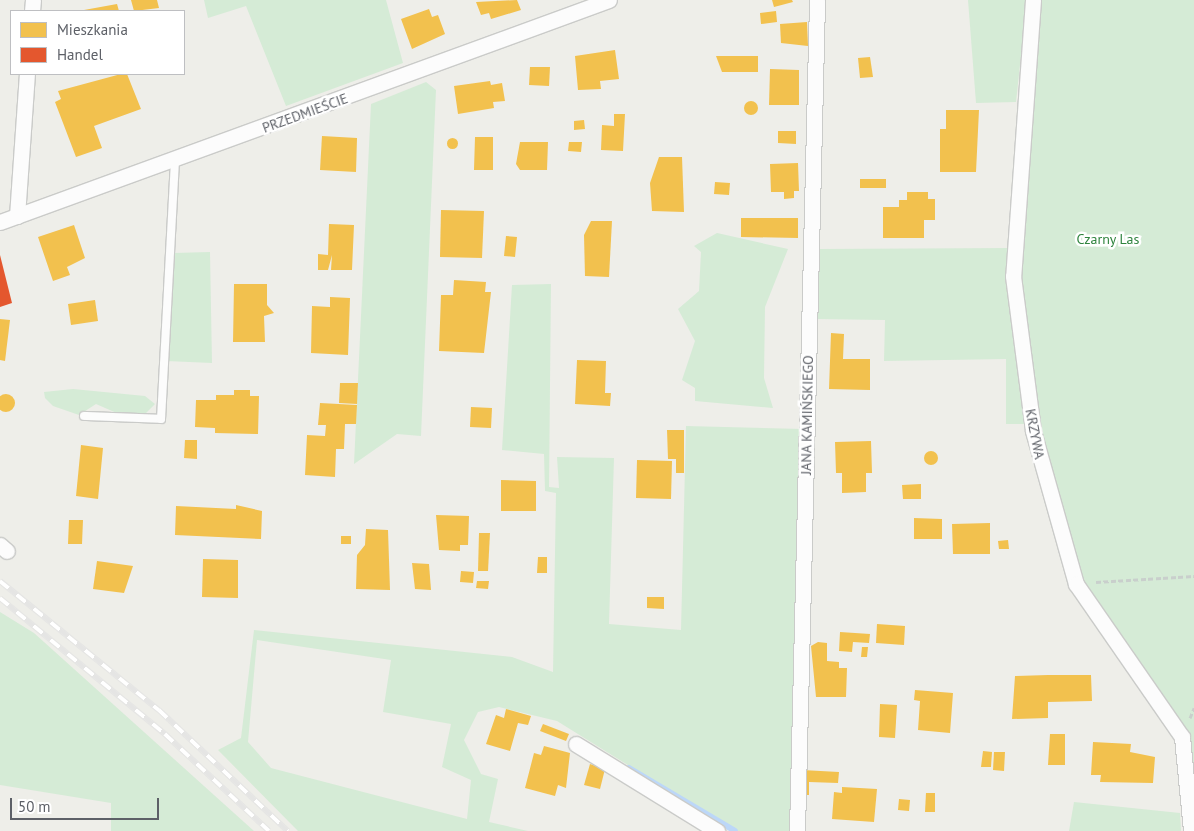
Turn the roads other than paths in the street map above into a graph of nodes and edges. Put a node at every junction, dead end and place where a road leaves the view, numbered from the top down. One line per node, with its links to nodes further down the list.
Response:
1 (609, 0): 5 (street, PRZEDMIEŚCIE)
2 (817, 0): 11 (street, JANA KAMIŃSKIEGO)
3 (1033, 0): 12 (street, KRZYWA)
4 (28, 75): 6 (street)
5 (175, 160): 6 (street, PRZEDMIEŚCIE); 8 (lane)
6 (17, 216): 7 (street, PRZEDMIEŚCIE)
7 (0, 222)
8 (84, 416)
9 (576, 744): 10 (street)
10 (717, 831)
11 (797, 831)
12 (1191, 831)

